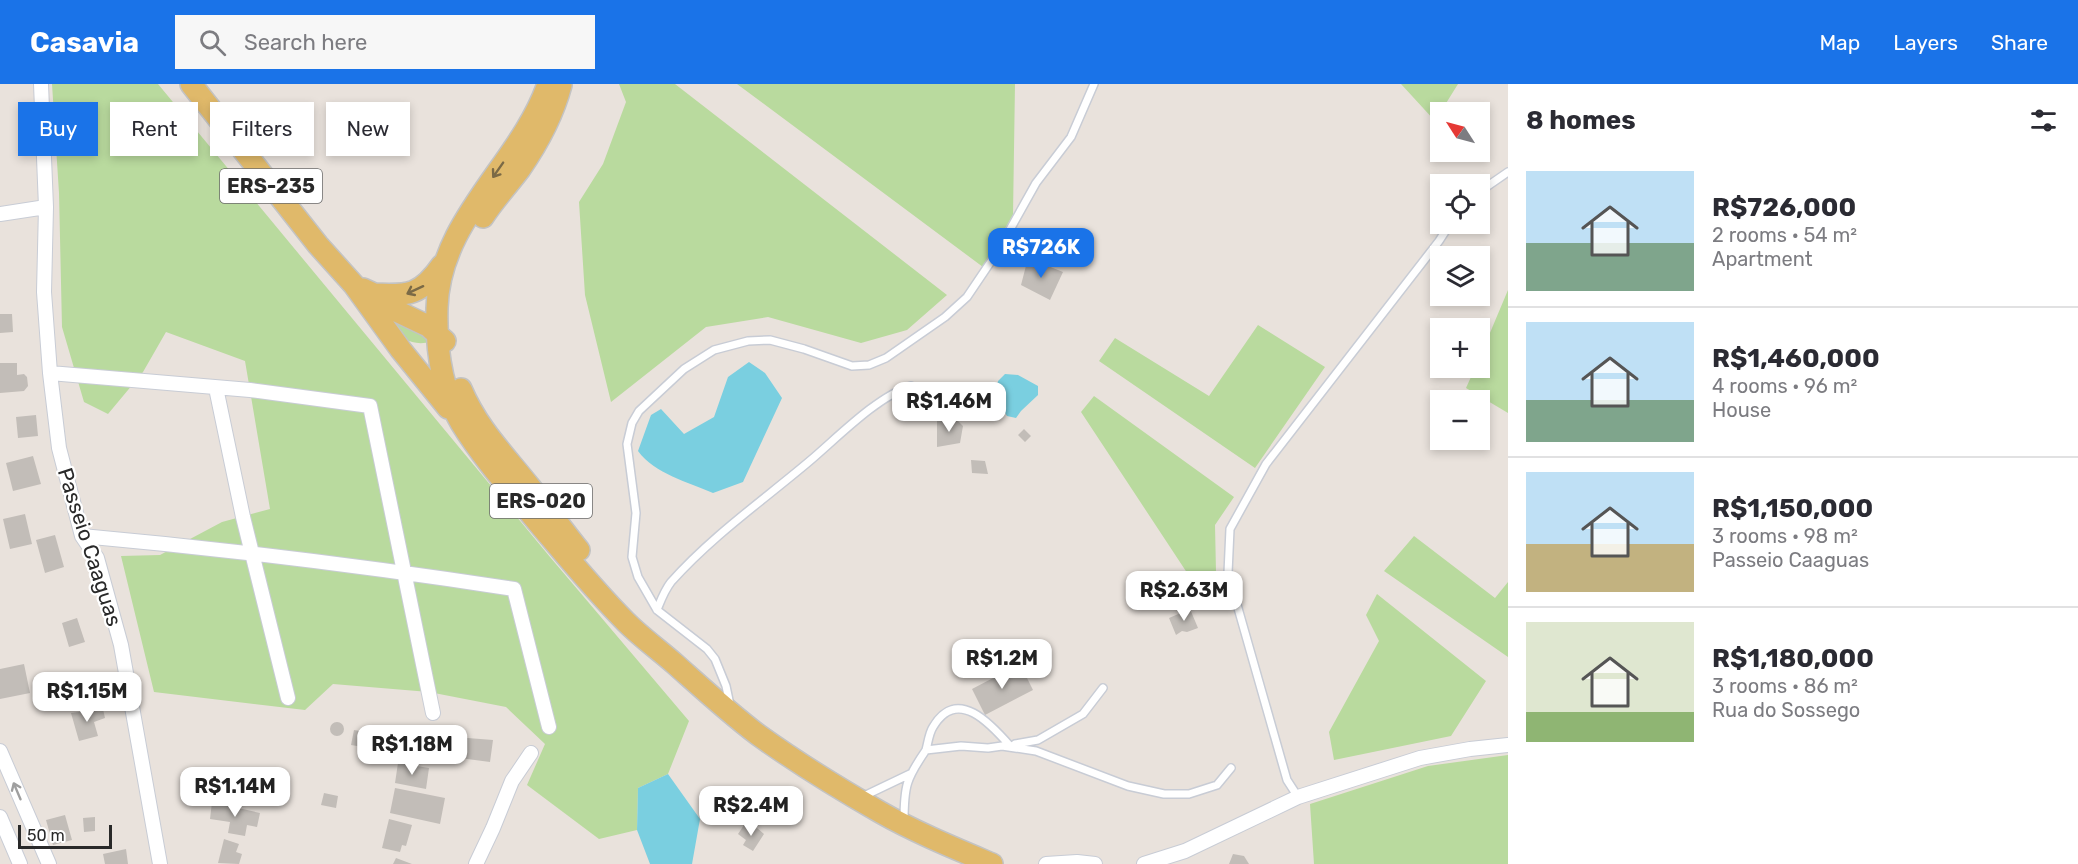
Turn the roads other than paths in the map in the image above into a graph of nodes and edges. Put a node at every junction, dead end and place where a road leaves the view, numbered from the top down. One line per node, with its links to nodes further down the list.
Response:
1 (41, 84): 8 (street, Passeio Caaguas)
2 (190, 84): 12 (main road, ERS-235)
3 (548, 84): 11 (main road, ERS-020, one-way to 11)
4 (561, 84): 15 (main road, ERS-020)
5 (1094, 84): 23 (lane)
6 (1508, 172): 7 (lane)
7 (1490, 184)
8 (46, 207): 9 (street); 16 (street, Passeio Caaguas)
9 (0, 214)
10 (1444, 234): 37 (lane)
11 (444, 262): 13 (main road, one-way to 13); 15 (main road, ERS-020)
12 (354, 285): 13 (main road, ERS-235); 14 (main road, ERS-235)
13 (374, 294): 15 (main road, ERS-235)
14 (392, 336): 15 (main road); 19 (main road, ERS-235)
15 (444, 341): 19 (main road, ERS-020); 24 (main road, ERS-020)
16 (50, 373): 17 (street); 20 (street, Passeio Caaguas)
17 (216, 388): 21 (street); 22 (street)
18 (925, 406): 23 (lane)
19 (460, 422): 24 (main road, ERS-020)
20 (82, 536): 21 (street); 44 (street, Passeio Caaguas)
21 (252, 554): 22 (street); 26 (street)
22 (405, 572): 27 (street); 29 (street)
23 (657, 610): 28 (lane)
24 (653, 645): 28 (main road, ERS-020)
25 (1103, 688): 31 (lane)
26 (288, 698)
27 (434, 713)
28 (731, 713): 38 (main road, ERS-020)
29 (549, 727)
30 (1508, 745): 37 (street)
31 (1011, 747): 32 (lane); 32 (lane); 35 (lane)
32 (926, 750): 36 (lane)
33 (0, 751): 43 (street, one-way to 33)
34 (531, 753): 45 (street)
35 (1231, 768)
36 (910, 774): 38 (lane); 40 (lane)
37 (1298, 796): 41 (street)
38 (857, 798): 40 (main road, ERS-020)
39 (0, 817): 42 (street)
40 (904, 824): 46 (main road, ERS-020)
41 (1185, 857): 49 (street)
42 (20, 864)
43 (49, 864)
44 (160, 864)
45 (476, 864)
46 (992, 864)
47 (1047, 864): 48 (street)
48 (1095, 864)
49 (1144, 864)

